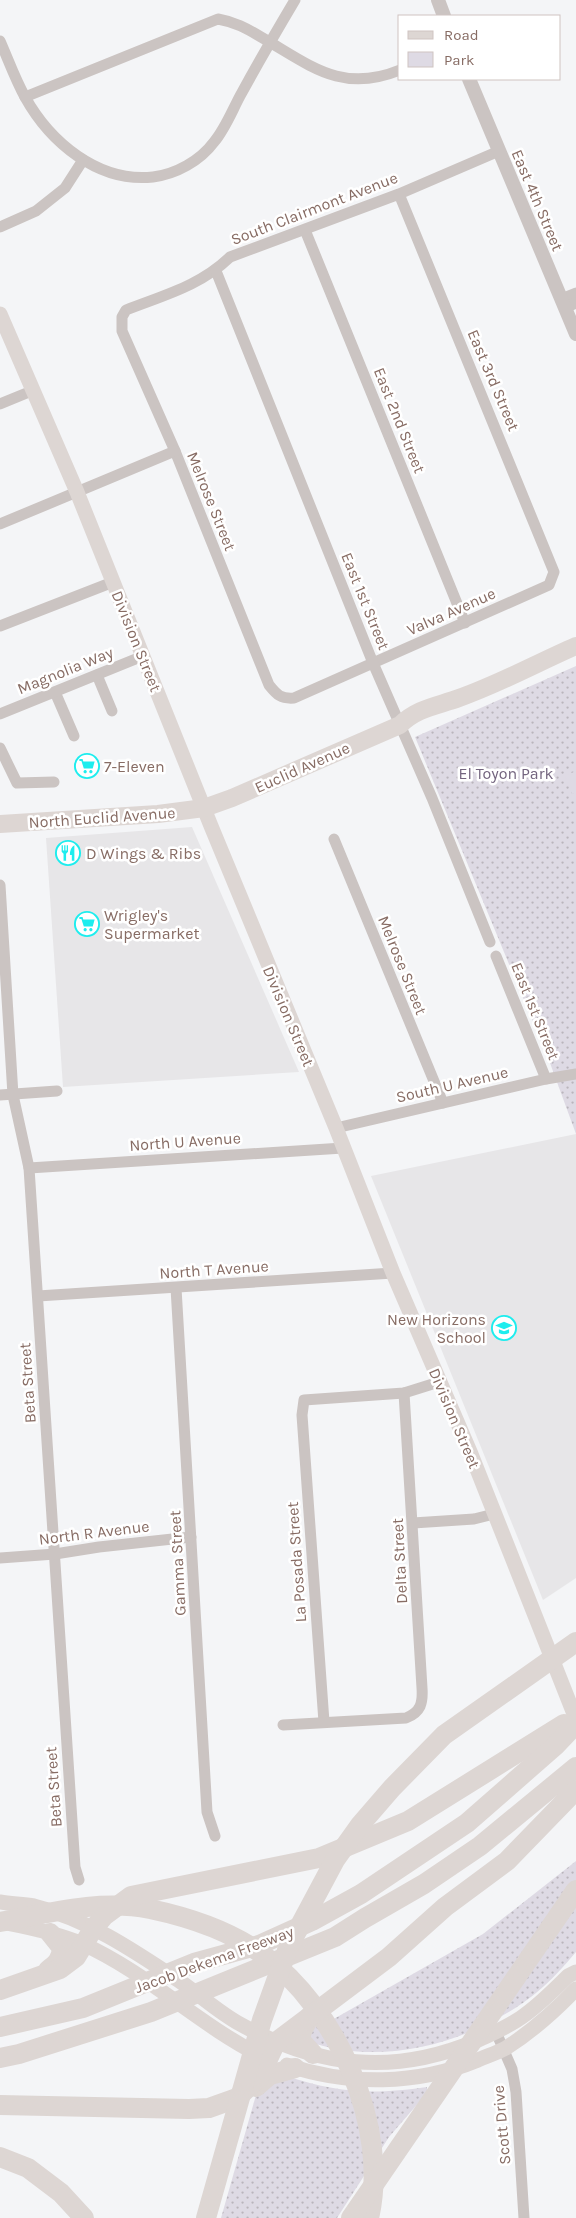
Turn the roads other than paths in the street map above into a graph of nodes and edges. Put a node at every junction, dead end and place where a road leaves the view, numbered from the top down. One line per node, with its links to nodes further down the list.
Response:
1 (295, 0): 5 (street)
2 (438, 0): 3 (street)
3 (444, 15)
4 (0, 41): 8 (street)
5 (270, 42): 6 (street); 8 (street); 10 (street)
6 (398, 71)
7 (469, 80): 9 (street, East 4th Street)
8 (25, 97): 10 (street)
9 (499, 152): 11 (street, South Clairmont Avenue); 16 (street, East 4th Street)
10 (83, 160): 12 (street)
11 (399, 194): 13 (street, South Clairmont Avenue); 25 (street, East 3rd Street)
12 (0, 227)
13 (305, 230): 14 (street, South Clairmont Avenue); 27 (street, East 2nd Street)
14 (216, 271): 18 (street, South Clairmont Avenue); 31 (street, East 1st Street)
15 (576, 293): 16 (street)
16 (567, 303): 19 (street, East 4th Street)
17 (0, 314): 20 (main road, Division Street)
18 (122, 317): 22 (street, Melrose Street)
19 (576, 334)
20 (34, 390): 21 (street); 23 (main road, Division Street)
21 (0, 404)
22 (175, 451): 23 (street); 34 (street, Melrose Street)
23 (77, 492): 24 (street); 26 (main road, Division Street)
24 (0, 524)
25 (552, 579): 27 (street, Valva Avenue)
26 (113, 582): 28 (street); 30 (main road, Division Street)
27 (465, 623): 31 (street, Valva Avenue)
28 (0, 626)
29 (576, 646): 37 (main road, Euclid Avenue)
30 (143, 656): 32 (street, Magnolia Way); 41 (main road, Division Street)
31 (373, 663): 34 (street, Valva Avenue); 37 (street, East 1st Street)
32 (97, 675): 33 (street, Magnolia Way); 35 (street)
33 (55, 692): 36 (street, Magnolia Way); 38 (street)
34 (278, 696)
35 (112, 711)
36 (0, 714)
37 (400, 725): 41 (main road, Euclid Avenue); 45 (street, East 1st Street)
38 (74, 736)
39 (0, 748): 40 (street)
40 (54, 782)
41 (204, 808): 42 (main road, North Euclid Avenue); 53 (main road, Division Street)
42 (0, 824)
43 (334, 838): 52 (street, Melrose Street)
44 (0, 885): 51 (street, Beta Street)
45 (490, 942)
46 (496, 956): 48 (street, East 1st Street)
47 (576, 1074): 48 (street, South U Avenue)
48 (546, 1079): 52 (street, South U Avenue)
49 (57, 1091): 51 (street)
50 (0, 1095): 51 (street)
51 (14, 1095): 55 (street, Beta Street)
52 (442, 1103): 53 (street, South U Avenue)
53 (336, 1128): 54 (main road, Division Street)
54 (343, 1148): 55 (street, North U Avenue); 56 (main road, Division Street)
55 (29, 1168): 58 (street, Beta Street)
56 (393, 1273): 57 (street, North T Avenue); 59 (main road, Division Street)
57 (176, 1288): 58 (street, North T Avenue); 63 (street, Gamma Street)
58 (38, 1296): 64 (street, Beta Street)
59 (439, 1382): 60 (street); 61 (main road, Division Street)
60 (404, 1393): 62 (street, Delta Street); 68 (street, La Posada Street)
61 (494, 1514): 62 (street); 67 (main road, Division Street)
62 (413, 1523): 68 (street, Delta Street)
63 (191, 1537): 64 (street, North R Avenue); 73 (street, Gamma Street)
64 (55, 1554): 65 (street, North R Avenue); 74 (street, Beta Street)
65 (0, 1558)
66 (576, 1642): 96 (highway)
67 (576, 1718): 71 (highway)
68 (324, 1722): 70 (street)
69 (576, 1724): 71 (highway, Jacob Dekema Freeway)
70 (283, 1725)
71 (553, 1740): 79 (highway); 85 (highway, Jacob Dekema Freeway)
72 (571, 1783): 84 (highway); 90 (highway, Jacob Dekema Freeway)
73 (215, 1836)
74 (79, 1880)
75 (576, 1890): 97 (highway)
76 (0, 1902): 79 (main road)
77 (0, 1922): 78 (main road); 98 (highway)
78 (50, 1932): 79 (main road); 81 (highway)
79 (88, 1937): 81 (highway); 88 (main road)
80 (576, 1972): 86 (main road)
81 (37, 1978): 83 (highway)
82 (576, 1989): 87 (main road)
83 (0, 1990)
84 (311, 2014): 88 (highway); 89 (highway)
85 (0, 2027)
86 (496, 2032): 87 (street, Scott Drive); 89 (main road)
87 (504, 2049): 91 (main road); 99 (street, Scott Drive)
88 (272, 2051): 89 (main road); 91 (main road); 92 (highway)
89 (313, 2054)
90 (0, 2058)
91 (295, 2068): 92 (highway)
92 (237, 2098): 93 (highway)
93 (0, 2105)
94 (0, 2157): 95 (highway)
95 (84, 2218)
96 (206, 2218)
97 (351, 2218)
98 (369, 2218)
99 (524, 2218)

